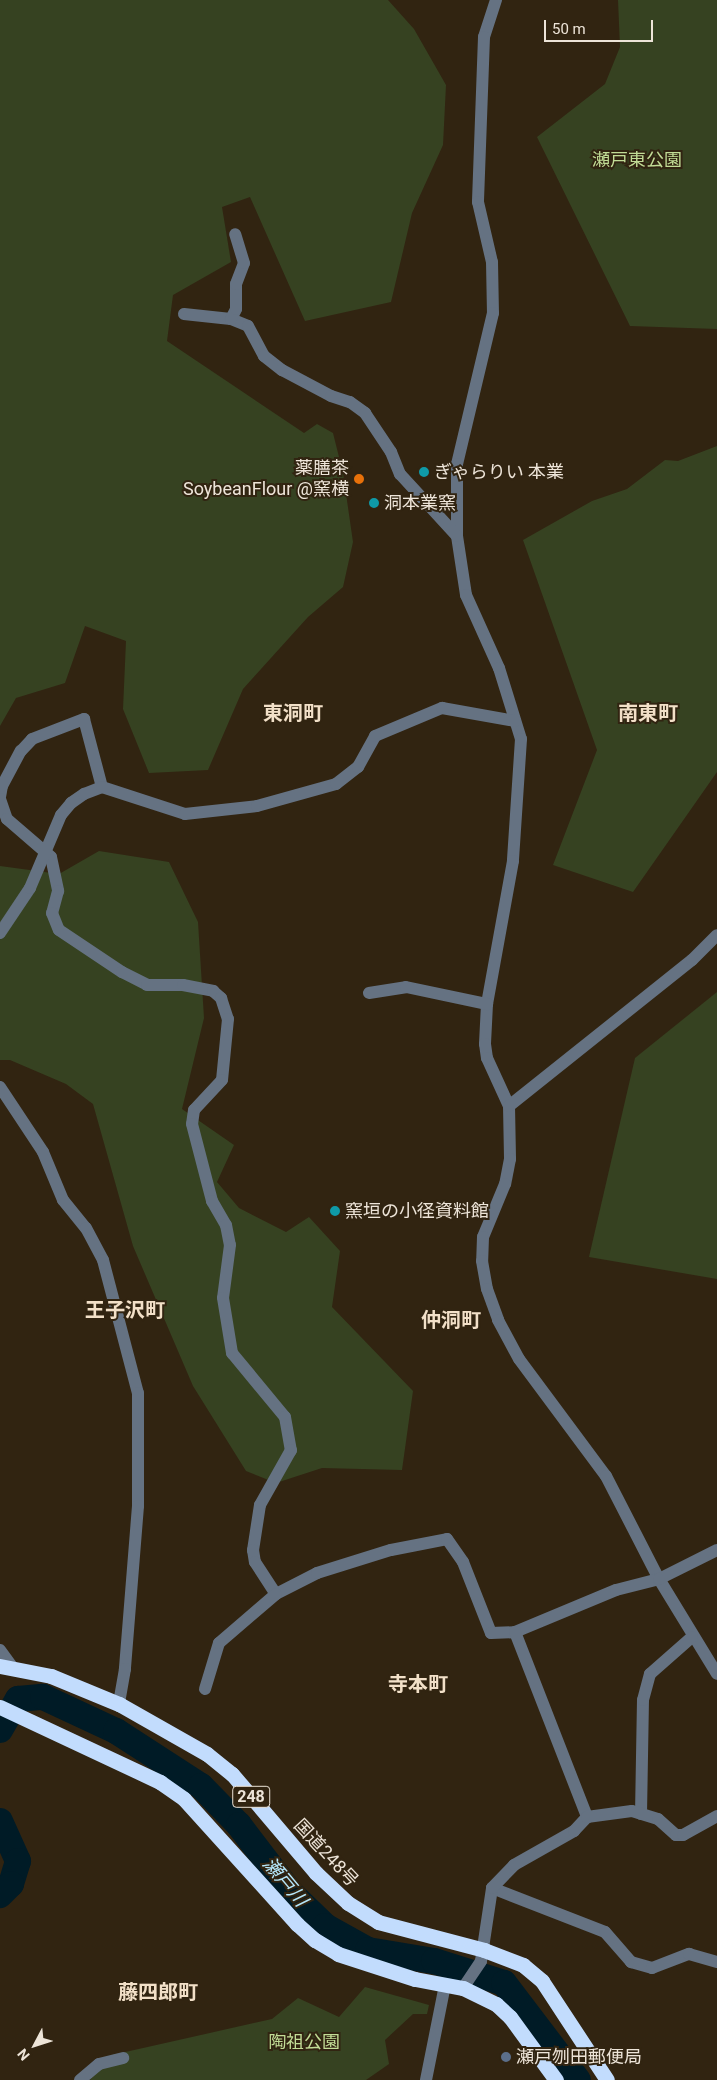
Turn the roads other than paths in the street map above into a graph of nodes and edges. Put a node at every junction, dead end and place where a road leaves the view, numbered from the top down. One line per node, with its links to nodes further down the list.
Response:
1 (496, 0): 5 (street)
2 (235, 234): 4 (street)
3 (184, 314): 4 (street)
4 (231, 319): 5 (street)
5 (457, 536): 6 (street)
6 (515, 721): 7 (street); 13 (street)
7 (102, 787): 8 (street); 9 (street)
8 (0, 798): 9 (street)
9 (44, 848): 10 (street); 18 (street)
10 (0, 933)
11 (717, 935): 15 (street)
12 (369, 993): 13 (street)
13 (487, 1004): 15 (street)
14 (0, 1087): 25 (street)
15 (509, 1106): 17 (street)
16 (717, 1550): 17 (street)
17 (659, 1579): 19 (street); 20 (street)
18 (276, 1594): 19 (street); 24 (street)
19 (515, 1632): 29 (street)
20 (692, 1637): 23 (street); 27 (street)
21 (0, 1650): 22 (street)
22 (7, 1667): 25 (highway, 国道248号 / 248)
23 (717, 1674)
24 (205, 1689)
25 (119, 1704): 31 (highway, 国道248号 / 248)
26 (0, 1707): 33 (highway, 248)
27 (641, 1814): 28 (street); 29 (street)
28 (717, 1816)
29 (587, 1817): 30 (street)
30 (492, 1888): 31 (street); 32 (street)
31 (483, 1956): 34 (street); 39 (highway, 国道248号 / 248)
32 (717, 1962)
33 (445, 1985): 34 (highway, 248); 37 (street)
34 (464, 1986): 38 (highway, 248)
35 (123, 2058): 36 (street)
36 (80, 2080)
37 (426, 2080)
38 (556, 2080)
39 (607, 2080)

